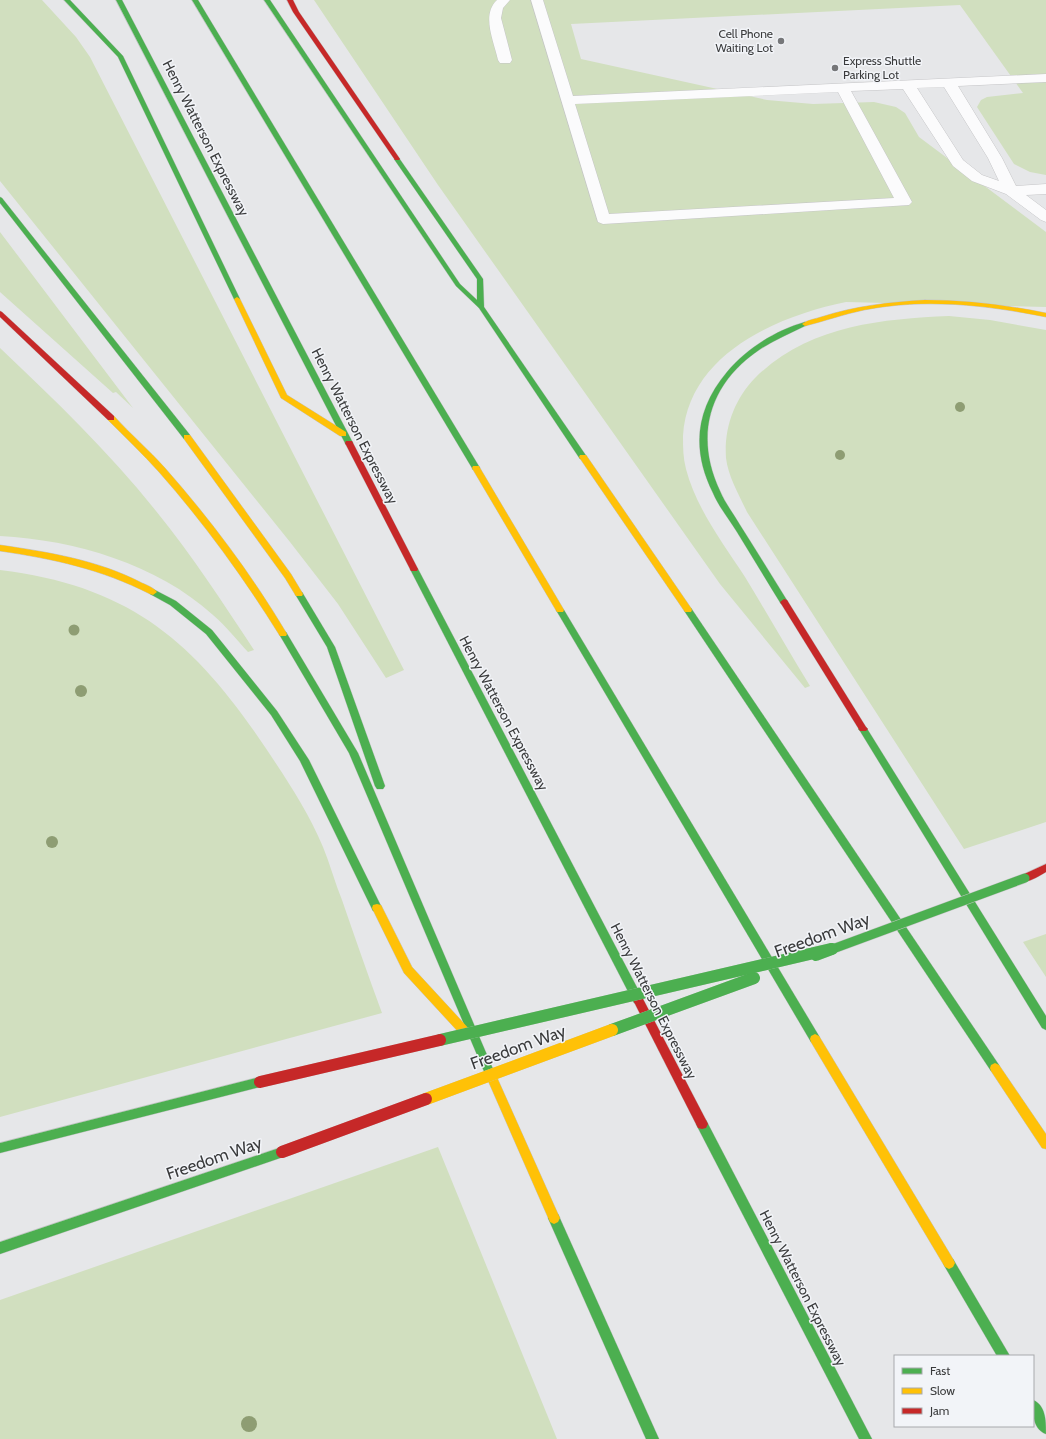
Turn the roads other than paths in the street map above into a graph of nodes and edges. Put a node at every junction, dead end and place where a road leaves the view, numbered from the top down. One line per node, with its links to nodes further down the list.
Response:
1 (67, 0): 21 (main road)
2 (119, 0): 21 (main road, Henry Watterson Expressway)
3 (195, 0): 35 (main road)
4 (267, 0): 18 (main road)
5 (290, 0): 18 (main road)
6 (504, 0): 8 (lane)
7 (537, 0): 13 (lane)
8 (505, 60)
9 (1046, 78): 10 (lane)
10 (949, 83): 11 (lane); 15 (lane)
11 (908, 85): 12 (lane); 15 (lane)
12 (842, 87): 13 (lane); 13 (lane)
13 (567, 100)
14 (1046, 190): 15 (lane)
15 (1012, 191): 17 (lane)
16 (0, 199): 23 (main road)
17 (1046, 217)
18 (481, 307): 32 (main road)
19 (0, 313): 28 (main road)
20 (1046, 315): 30 (main road)
21 (343, 434): 39 (main road, Henry Watterson Expressway)
22 (0, 548): 31 (main road)
23 (384, 797)
24 (388, 811): 28 (main road)
25 (1046, 868): 27 (main road)
26 (1046, 874): 27 (main road, Freedom Way)
27 (1025, 878): 29 (main road, Freedom Way, bridge)
28 (415, 899): 31 (main road)
29 (831, 949): 33 (main road, bridge); 34 (main road, Freedom Way, bridge)
30 (1046, 1025)
31 (478, 1044): 38 (main road)
32 (1046, 1144)
33 (0, 1148)
34 (0, 1248)
35 (1003, 1355)
36 (1034, 1408): 37 (main road)
37 (1046, 1428)
38 (653, 1439)
39 (866, 1439)

